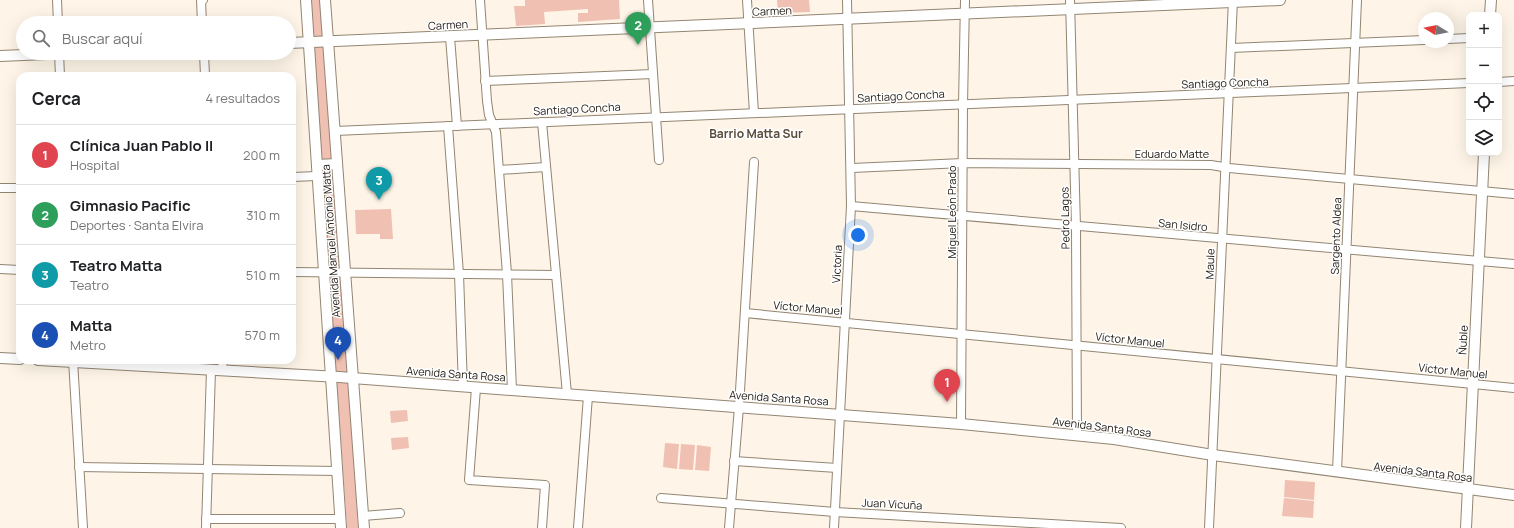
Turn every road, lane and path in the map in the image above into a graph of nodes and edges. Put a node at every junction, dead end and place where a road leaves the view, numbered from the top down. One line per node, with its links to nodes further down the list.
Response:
1 (56, 0): 17 (street)
2 (202, 0): 18 (street)
3 (306, 0): 27 (main road, Avenida Manuel Antonio Matta)
4 (325, 0): 28 (main road, Avenida Manuel Antonio Matta)
5 (480, 0): 22 (street)
6 (648, 0): 21 (street)
7 (747, 0): 20 (street)
8 (847, 0): 19 (street, Victoria)
9 (965, 0): 16 (street, Miguel León Prado)
10 (1280, 0): 13 (main road, Carmen)
11 (1357, 0): 30 (street, Sargento Aldea)
12 (1490, 0): 15 (main road)
13 (1233, 1): 14 (main road, Carmen); 31 (street, Maule)
14 (1070, 5): 16 (main road, Carmen); 45 (street, Pedro Lagos)
15 (1490, 12)
16 (965, 15): 19 (main road, Carmen); 46 (street, Miguel León Prado)
17 (57, 16)
18 (202, 16)
19 (848, 20): 20 (main road, Carmen); 47 (street, Victoria)
20 (749, 24): 21 (main road, Carmen); 48 (street)
21 (650, 28): 22 (main road, Carmen); 38 (street)
22 (482, 35): 23 (main road, Carmen); 39 (street)
23 (450, 37): 28 (main road, Carmen); 52 (street)
24 (1466, 38): 25 (street)
25 (1454, 39)
26 (1418, 40): 30 (street)
27 (308, 42): 28 (main road, Carmen); 29 (main road, Carmen); 60 (main road, Avenida Manuel Antonio Matta)
28 (328, 42): 53 (main road, Avenida Manuel Antonio Matta)
29 (296, 43)
30 (1355, 43): 31 (street); 43 (street, Sargento Aldea)
31 (1231, 48): 44 (street, Maule)
32 (16, 55): 33 (main road)
33 (0, 56)
34 (59, 60): 36 (street)
35 (204, 60): 37 (street)
36 (60, 72)
37 (205, 72)
38 (653, 74): 39 (street); 49 (street)
39 (485, 81): 51 (street)
40 (1514, 81): 41 (street)
41 (1502, 82)
42 (1466, 83): 43 (street, Santiago Concha)
43 (1353, 88): 44 (street, Santiago Concha); 67 (street, Sargento Aldea)
44 (1229, 94): 45 (street, Santiago Concha); 62 (street, Maule)
45 (1073, 100): 46 (street, Santiago Concha); 59 (street, Pedro Lagos)
46 (963, 105): 47 (street, Santiago Concha); 57 (street, Miguel León Prado)
47 (850, 109): 48 (street, Santiago Concha); 63 (street, Victoria)
48 (754, 113): 49 (street, Santiago Concha)
49 (656, 116): 50 (street, Santiago Concha); 55 (street)
50 (542, 122): 51 (street, Santiago Concha); 61 (street)
51 (493, 125): 52 (street, Santiago Concha); 64 (street)
52 (452, 126): 53 (street, Santiago Concha); 84 (street)
53 (334, 131): 58 (main road, Avenida Manuel Antonio Matta)
54 (1484, 156): 70 (main road, Ñuble)
55 (659, 160)
56 (754, 162): 89 (street)
57 (963, 163): 59 (street, Eduardo Matte); 63 (street, Eduardo Matte); 73 (street, Miguel León Prado)
58 (337, 164): 60 (main road); 83 (main road, Avenida Manuel Antonio Matta)
59 (1074, 165): 62 (street, Eduardo Matte); 74 (street, Pedro Lagos)
60 (317, 166): 65 (main road, Avenida Manuel Antonio Matta)
61 (546, 167): 64 (street); 86 (street)
62 (1225, 167): 67 (street, Eduardo Matte); 75 (street, Maule)
63 (852, 168): 72 (street, Victoria)
64 (499, 170): 85 (street)
65 (318, 176): 66 (street); 82 (main road, Avenida Manuel Antonio Matta)
66 (296, 177)
67 (1349, 179): 70 (street, Eduardo Matte); 76 (street, Sargento Aldea)
68 (0, 188): 69 (street)
69 (16, 188)
70 (1482, 191): 71 (street, Eduardo Matte); 77 (main road, Ñuble)
71 (1514, 194)
72 (851, 206): 73 (street, San Isidro); 88 (street, Victoria)
73 (963, 216): 74 (street, San Isidro); 91 (street, Miguel León Prado)
74 (1076, 226): 75 (street, San Isidro); 92 (street, Pedro Lagos)
75 (1222, 239): 76 (street, San Isidro); 95 (street, Maule)
76 (1346, 249): 77 (street, San Isidro); 101 (street, Sargento Aldea)
77 (1479, 261): 78 (street, San Isidro); 104 (main road, Ñuble)
78 (1514, 264)
79 (0, 269): 80 (street)
80 (16, 270)
81 (296, 272): 82 (street)
82 (324, 272): 83 (street); 102 (main road, Avenida Manuel Antonio Matta)
83 (344, 272): 84 (street); 103 (main road, Avenida Manuel Antonio Matta)
84 (459, 274): 85 (street); 105 (street)
85 (507, 274): 86 (street); 108 (street)
86 (556, 275): 109 (street)
87 (838, 284): 88 (street)
88 (847, 285): 90 (street, Victoria)
89 (745, 313): 90 (street, Víctor Manuel); 111 (street)
90 (845, 323): 91 (street, Víctor Manuel); 112 (street, Victoria)
91 (962, 334): 92 (street, Víctor Manuel); 113 (street, Miguel León Prado)
92 (1077, 346): 95 (street, Víctor Manuel); 114 (street, Pedro Lagos)
93 (0, 358): 94 (main road)
94 (16, 359)
95 (1217, 359): 101 (street, Víctor Manuel); 115 (street, Maule)
96 (73, 364): 117 (street)
97 (119, 364): 99 (main road, Avenida Santa Rosa)
98 (222, 364): 100 (street)
99 (211, 370): 100 (main road, Avenida Santa Rosa); 119 (street)
100 (223, 371): 102 (main road, Avenida Santa Rosa)
101 (1342, 372): 104 (street, Víctor Manuel); 121 (street, Sargento Aldea)
102 (331, 377): 103 (main road, Avenida Santa Rosa); 120 (main road, Avenida Manuel Antonio Matta)
103 (353, 378): 105 (main road, Avenida Santa Rosa); 128 (main road, Avenida Manuel Antonio Matta)
104 (1473, 384): 107 (street, Víctor Manuel); 122 (main road, Ñuble)
105 (463, 387): 106 (main road, Avenida Santa Rosa)
106 (476, 388): 108 (main road, Avenida Santa Rosa); 133 (street)
107 (1514, 388)
108 (512, 390): 109 (main road, Avenida Santa Rosa)
109 (567, 394): 110 (main road, Avenida Santa Rosa)
110 (588, 396): 111 (main road, Avenida Santa Rosa); 134 (street)
111 (739, 407): 112 (main road, Avenida Santa Rosa); 116 (street)
112 (840, 415): 113 (main road, Avenida Santa Rosa); 118 (street, Victoria)
113 (961, 424): 114 (main road, Avenida Santa Rosa)
114 (1077, 435): 115 (main road, Avenida Santa Rosa)
115 (1213, 455): 121 (main road, Avenida Santa Rosa); 138 (street, Maule)
116 (734, 461): 118 (street); 125 (street)
117 (79, 467): 119 (street); 131 (street)
118 (837, 468): 126 (street, Victoria)
119 (208, 469): 120 (street); 130 (street)
120 (337, 471): 129 (main road, Avenida Manuel Antonio Matta)
121 (1336, 472): 122 (main road, Avenida Santa Rosa)
122 (1468, 490): 123 (main road, Avenida Santa Rosa); 139 (main road, Ñuble)
123 (1514, 495)
124 (661, 498): 125 (street, Juan Vicuña)
125 (731, 504): 126 (street, Juan Vicuña); 135 (street)
126 (835, 512): 136 (street, Victoria); 137 (street, Juan Vicuña)
127 (400, 513): 128 (street)
128 (363, 516): 132 (main road, Avenida Manuel Antonio Matta)
129 (341, 523): 130 (street)
130 (206, 524)
131 (83, 528)
132 (364, 528)
133 (542, 528)
134 (578, 528)
135 (729, 528)
136 (834, 528)
137 (1121, 528)
138 (1209, 528)
139 (1466, 528)

